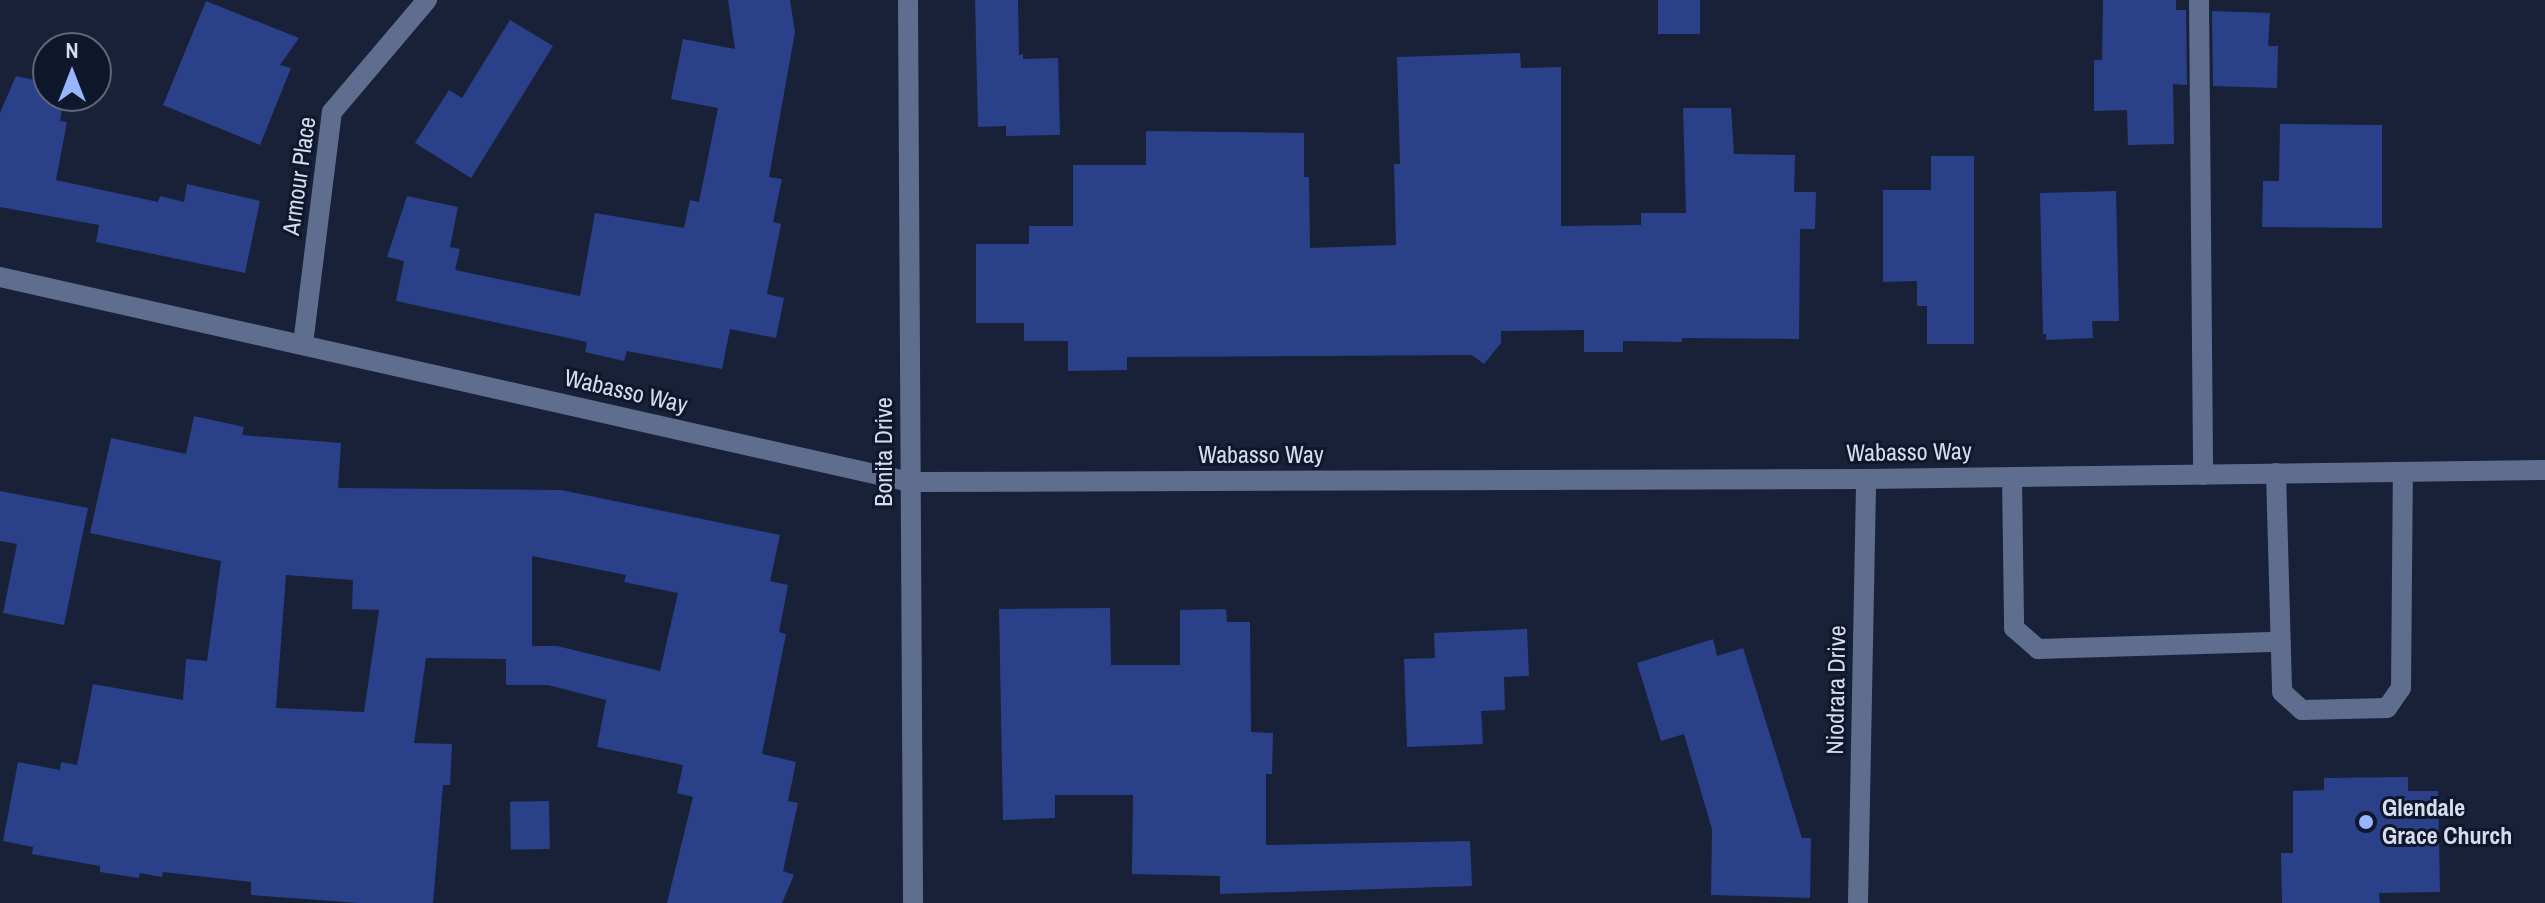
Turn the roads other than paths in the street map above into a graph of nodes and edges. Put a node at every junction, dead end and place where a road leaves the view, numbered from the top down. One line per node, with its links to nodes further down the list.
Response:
1 (427, 0): 5 (street, Armour Place)
2 (908, 0): 12 (street, Bonita Drive)
3 (2199, 0): 9 (street)
4 (0, 277): 5 (street, Wabasso Way)
5 (303, 344): 12 (street, Wabasso Way)
6 (2545, 470): 7 (street, Wabasso Way)
7 (2403, 472): 8 (street, Wabasso Way); 13 (street)
8 (2276, 473): 9 (street, Wabasso Way); 13 (street)
9 (2203, 475): 10 (street, Wabasso Way)
10 (2012, 477): 11 (street, Wabasso Way); 13 (street)
11 (1866, 479): 12 (street, Wabasso Way); 15 (street, Niodrara Drive)
12 (910, 482): 14 (street, Bonita Drive)
13 (2279, 642)
14 (913, 903)
15 (1858, 903)

